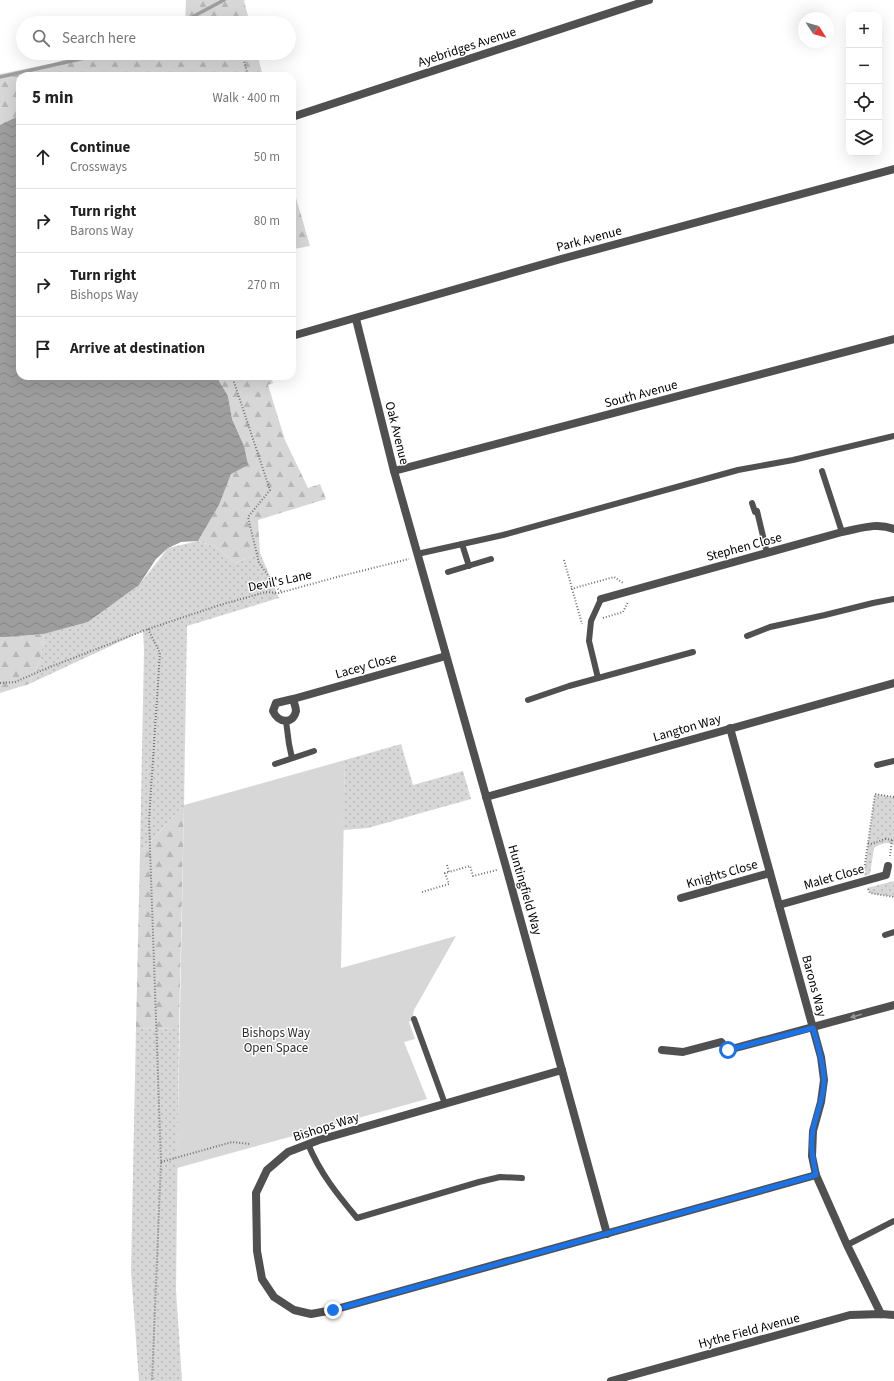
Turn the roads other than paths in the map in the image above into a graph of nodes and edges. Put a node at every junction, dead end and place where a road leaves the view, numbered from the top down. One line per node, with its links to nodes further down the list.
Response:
1 (649, 0): 2 (street, Ayebridges Avenue)
2 (296, 117)
3 (894, 169): 4 (street, Park Avenue)
4 (356, 319): 5 (street, Park Avenue); 8 (street, Oak Avenue)
5 (296, 335)
6 (894, 339): 8 (street, South Avenue)
7 (894, 436): 13 (lane)
8 (394, 471): 15 (street, Oak Avenue)
9 (822, 471): 12 (lane)
10 (752, 503): 14 (lane)
11 (894, 529): 12 (street, Stephen Close)
12 (842, 532): 14 (street, Stephen Close)
13 (462, 544): 15 (lane); 17 (lane)
14 (767, 553): 19 (street, Stephen Close)
15 (418, 555): 23 (street, Huntingfield Way)
16 (491, 559): 17 (lane)
17 (469, 566): 18 (lane)
18 (448, 572)
19 (601, 599): 24 (lane)
20 (894, 599): 21 (lane)
21 (747, 636)
22 (694, 652): 24 (lane)
23 (446, 656): 26 (street, Lacey Close); 35 (street, Huntingfield Way)
24 (598, 678): 27 (lane)
25 (894, 683): 29 (street, Langton Way)
26 (293, 699): 28 (street); 28 (street, Lacey Close)
27 (528, 700)
28 (286, 721): 31 (lane)
29 (730, 728): 35 (street, Langton Way); 37 (street, Barons Way)
30 (314, 751): 31 (lane)
31 (292, 758): 33 (lane)
32 (894, 761): 34 (lane)
33 (275, 764)
34 (877, 765)
35 (486, 797): 46 (street, Huntingfield Way)
36 (888, 866): 39 (street, Malet Close)
37 (770, 873): 38 (street, Knights Close); 39 (street, Barons Way)
38 (681, 898)
39 (779, 905): 44 (street, Barons Way)
40 (894, 932): 41 (lane)
41 (885, 935)
42 (894, 1005): 44 (street, one-way to 44)
43 (414, 1020): 47 (lane)
44 (813, 1028): 45 (street); 49 (street, Barons Way)
45 (662, 1050)
46 (562, 1070): 47 (street, Bishops Way); 52 (street, Huntingfield Way)
47 (445, 1104): 48 (street, Bishops Way)
48 (308, 1144): 50 (lane); 52 (street, Bishops Way)
49 (816, 1175): 52 (street, Bishops Way); 53 (street, Barons Way)
50 (522, 1178)
51 (894, 1221): 53 (lane)
52 (607, 1234)
53 (847, 1245): 54 (street, Barons Way)
54 (881, 1314): 55 (street, Hythe Field Avenue); 56 (street, Hythe Field Avenue)
55 (894, 1315)
56 (611, 1381)

